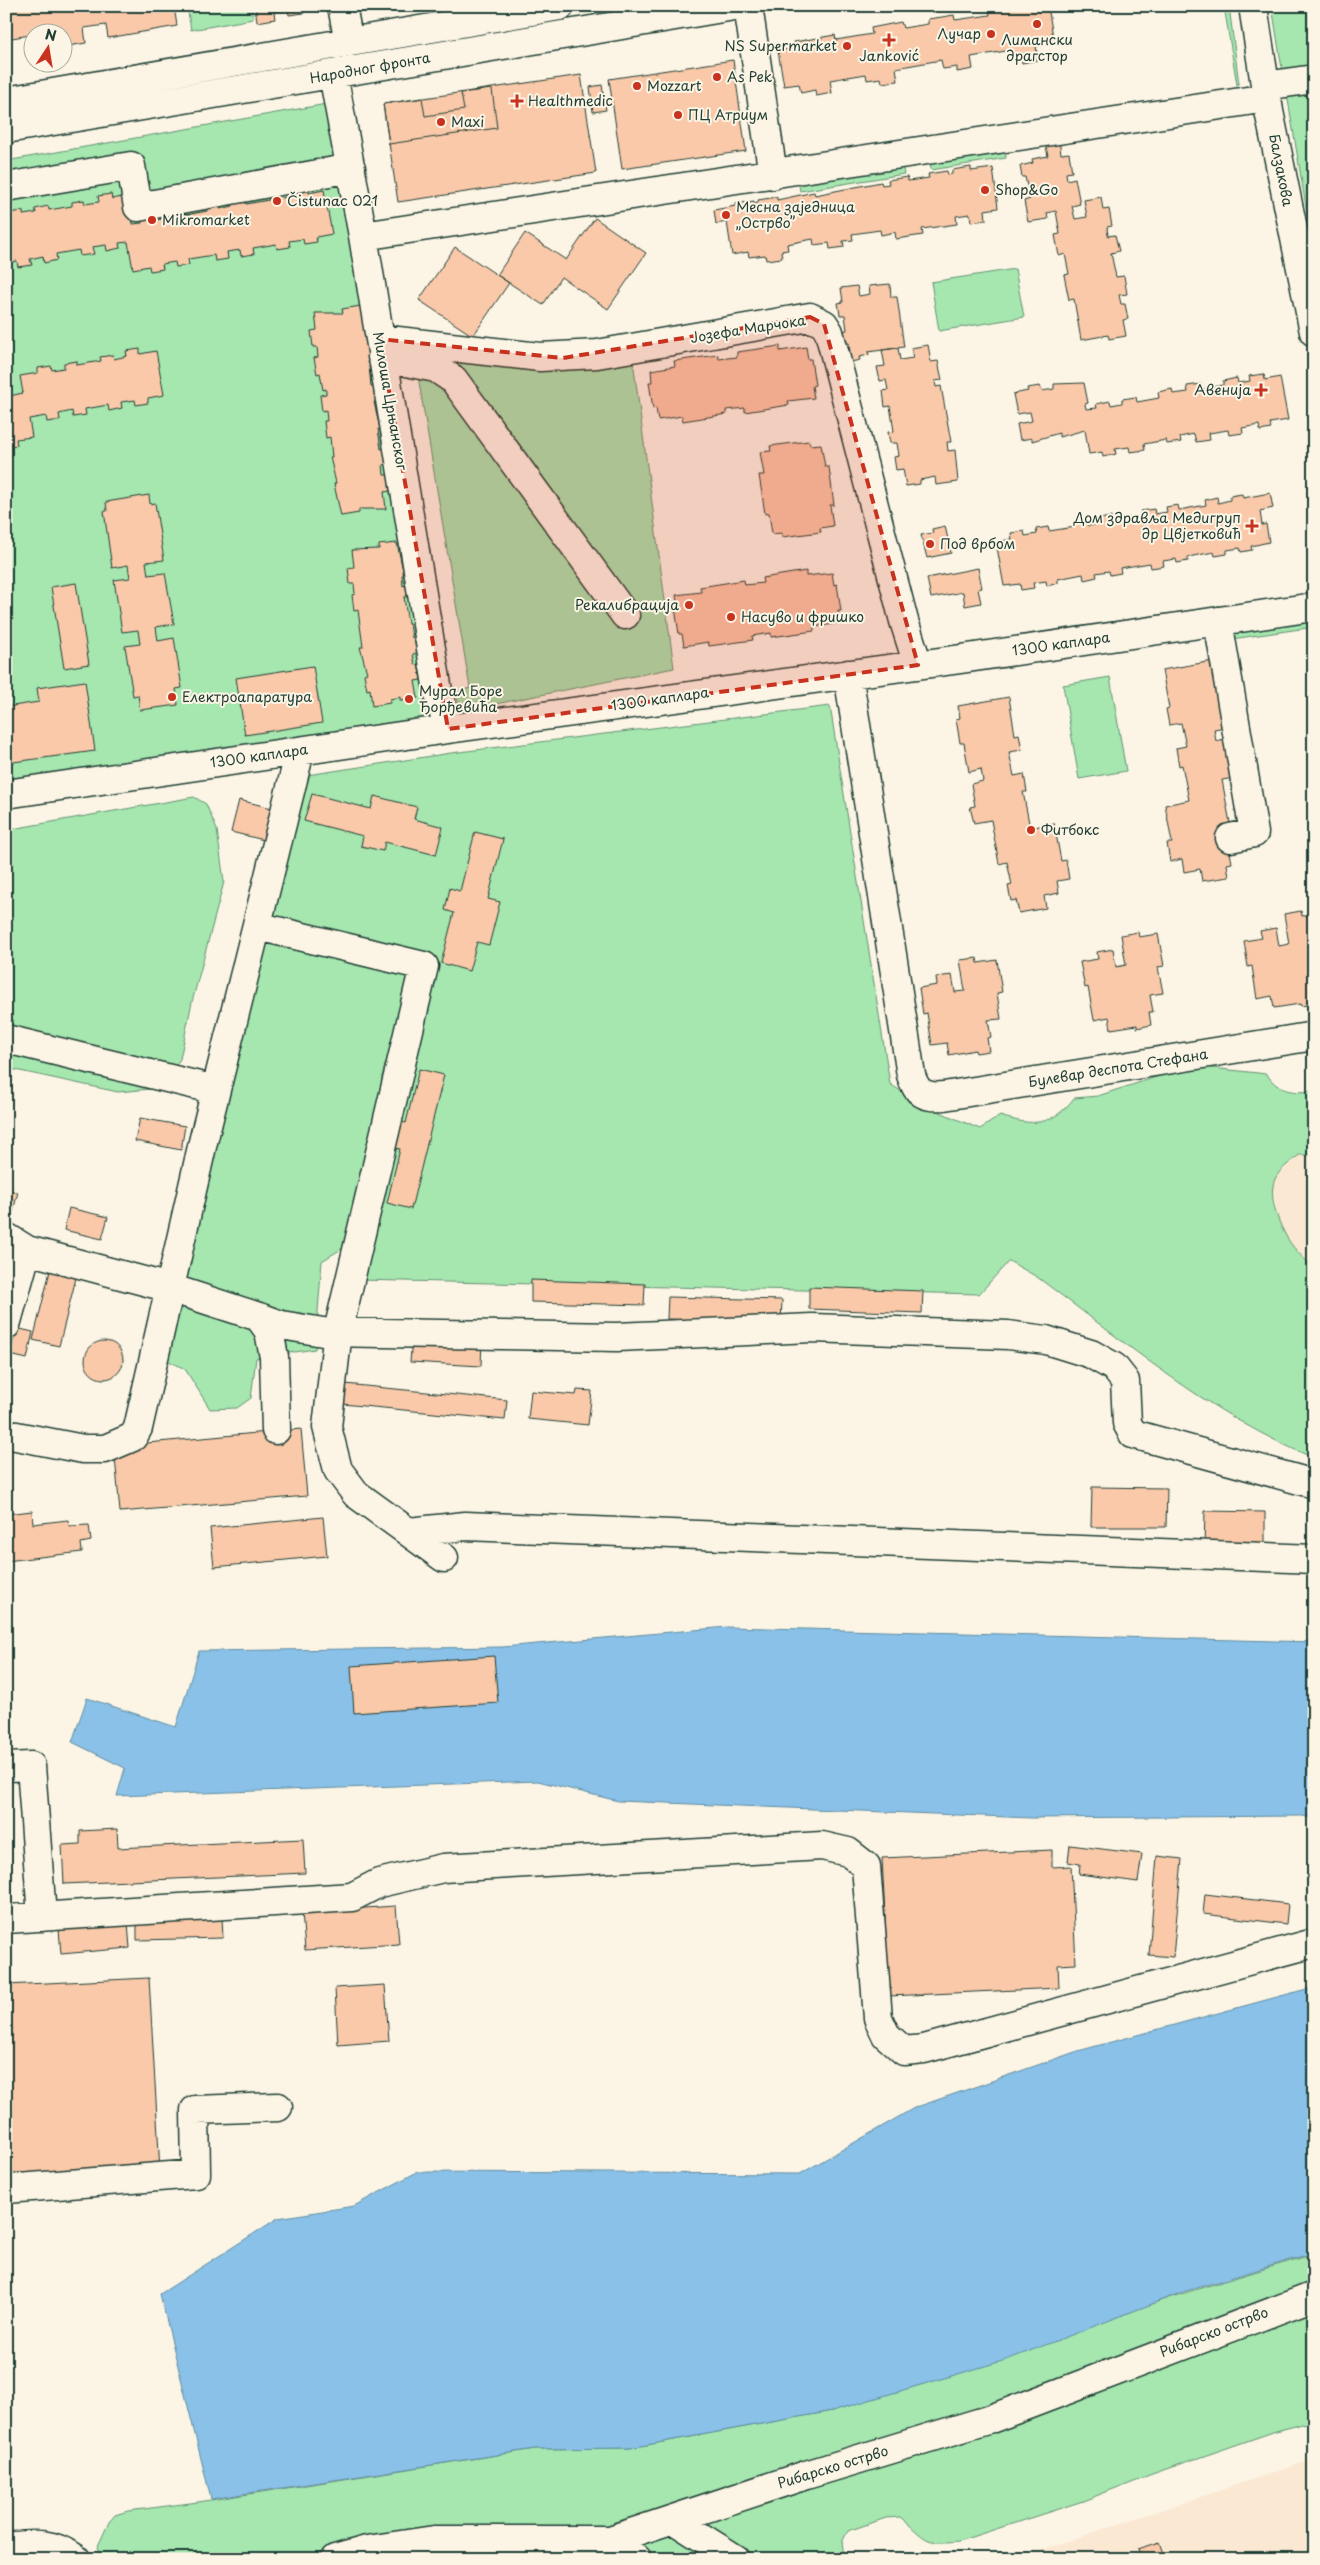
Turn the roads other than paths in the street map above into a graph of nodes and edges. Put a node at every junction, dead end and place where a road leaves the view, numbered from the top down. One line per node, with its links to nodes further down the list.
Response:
1 (342, 6): 6 (street)
2 (560, 6): 6 (street, Народног фронта)
3 (734, 6): 7 (street, Народног фронта)
4 (748, 6): 13 (street)
5 (1253, 6): 9 (street, Балзакова)
6 (349, 43): 10 (street, Народног фронта)
7 (333, 74): 11 (street, Народног фронта); 12 (street, Милоша Црњанског)
8 (1314, 79): 9 (street)
9 (1266, 92): 13 (street); 16 (street, Балзакова)
10 (6, 101)
11 (6, 129)
12 (351, 168): 14 (street); 15 (street, Милоша Црњанског)
13 (773, 174): 15 (street)
14 (6, 187)
15 (363, 236): 17 (street, Милоша Црњанског)
16 (1314, 332)
17 (381, 348): 19 (street); 21 (street, Јозефа Марчока); 23 (street, Милоша Црњанског)
18 (1314, 607): 20 (street, 1300 каплара)
19 (625, 614)
20 (1218, 621): 21 (street, 1300 каплара); 26 (street)
21 (918, 665): 22 (street, 1300 каплара)
22 (848, 674): 23 (street, 1300 каплара); 28 (street, Булевар деспота Стефана)
23 (448, 729): 24 (street, 1300 каплара)
24 (300, 751): 25 (street, 1300 каплара); 27 (street)
25 (6, 794)
26 (1230, 838)
27 (257, 926): 30 (street); 35 (street)
28 (1314, 1036)
29 (6, 1039): 30 (street)
30 (216, 1090): 32 (street)
31 (16, 1243): 32 (street); 34 (street)
32 (170, 1288): 33 (street); 37 (street)
33 (259, 1317): 35 (street); 36 (street)
34 (6, 1325)
35 (338, 1331): 38 (street); 39 (street)
36 (276, 1430)
37 (6, 1434)
38 (1314, 1484)
39 (409, 1532): 40 (street); 41 (street)
40 (444, 1558)
41 (1314, 1559)
42 (6, 1767): 43 (street)
43 (42, 1917): 44 (street); 45 (street)
44 (6, 1920)
45 (1314, 1943)
46 (278, 2107): 47 (street)
47 (6, 2189)
48 (1314, 2296): 49 (street, Рибарско острво)
49 (674, 2520): 50 (street, Рибарско острво); 55 (street)
50 (610, 2540): 53 (street, Рибарско острво); 54 (street)
51 (6, 2547): 52 (street)
52 (76, 2559)
53 (335, 2559)
54 (637, 2559)
55 (736, 2559)

